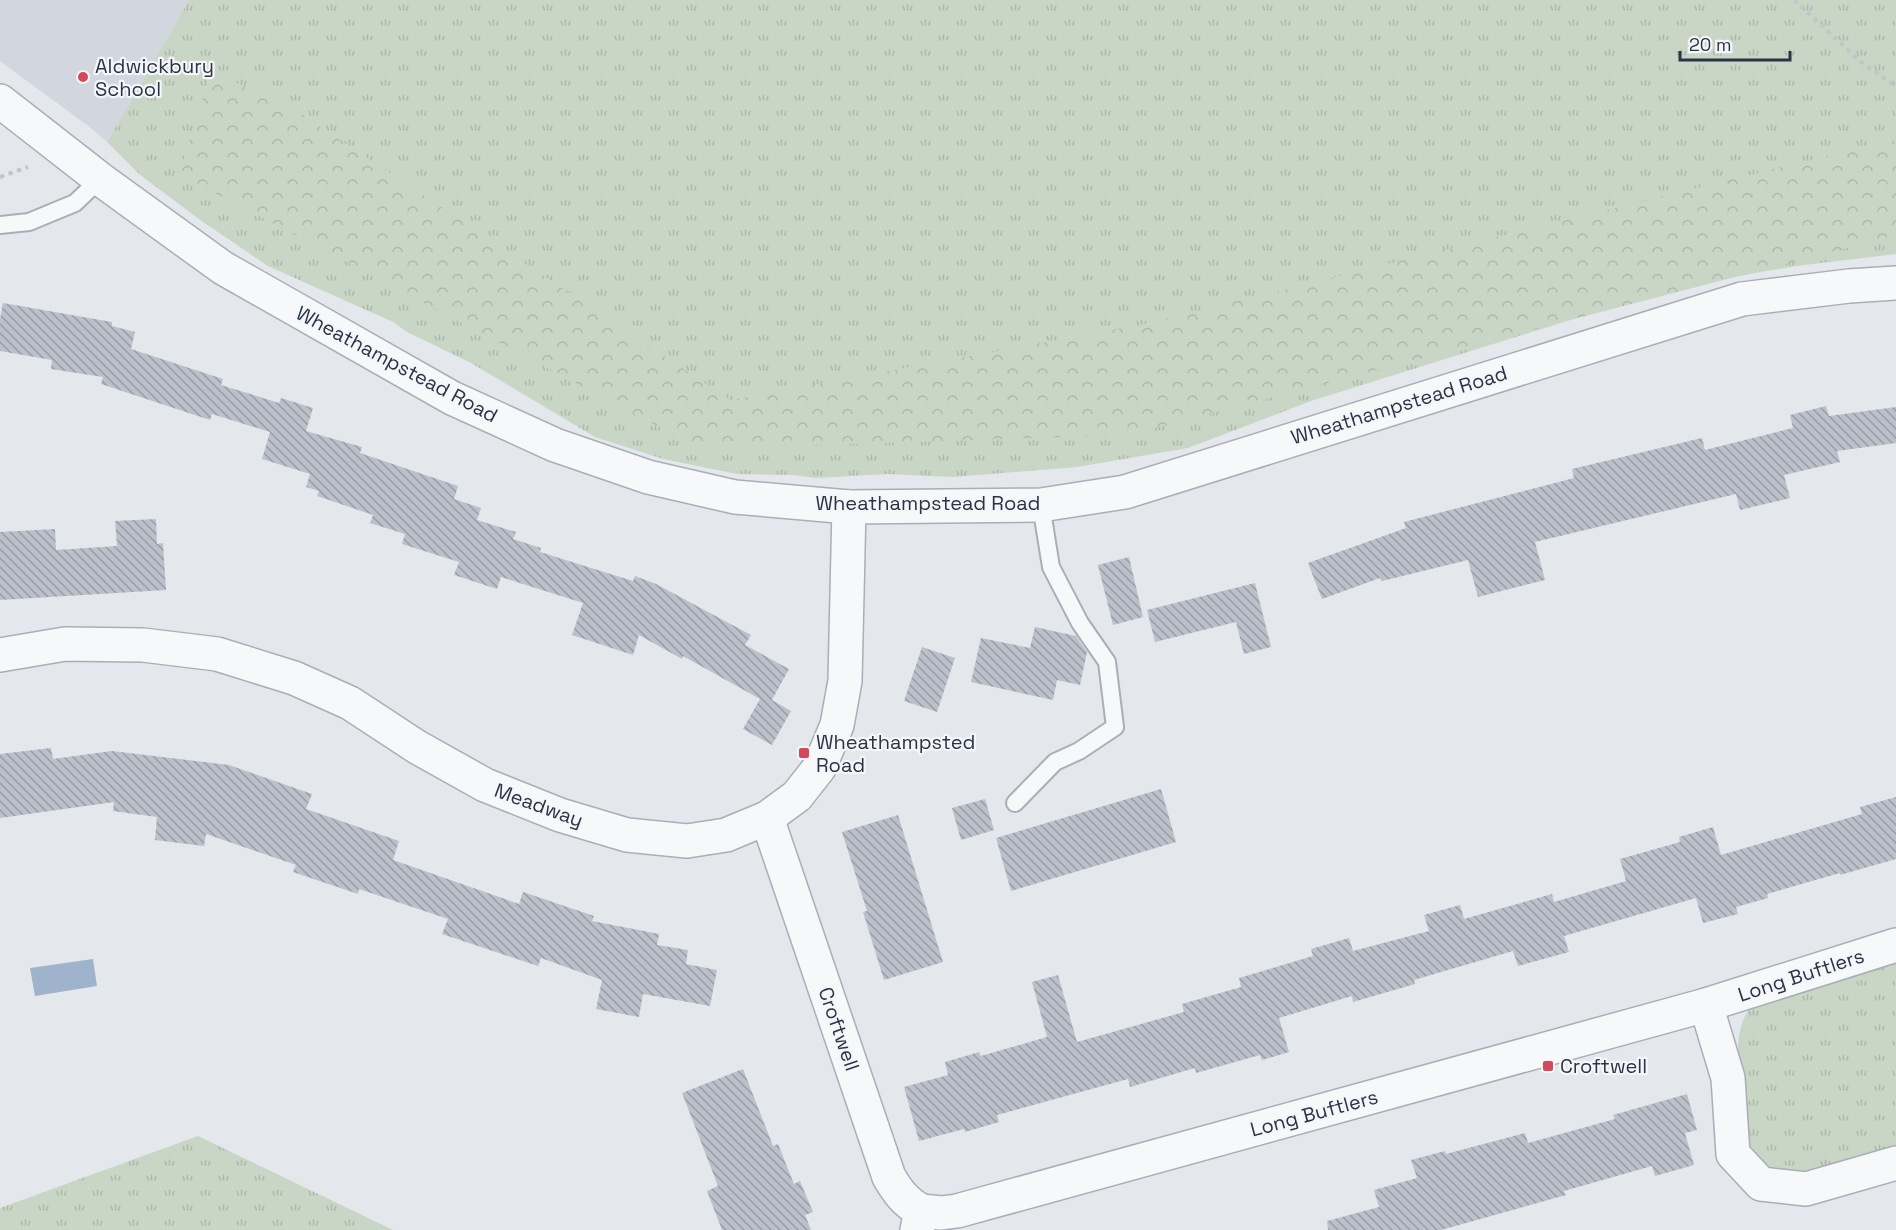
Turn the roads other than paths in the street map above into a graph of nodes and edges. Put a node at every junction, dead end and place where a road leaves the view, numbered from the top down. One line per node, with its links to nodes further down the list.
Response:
1 (0, 101): 2 (street, Wheathampstead Road)
2 (99, 179): 3 (lane); 6 (street, Wheathampstead Road)
3 (0, 225)
4 (1896, 283): 5 (street, Wheathampstead Road)
5 (1041, 505): 6 (street, Wheathampstead Road); 8 (lane)
6 (849, 507): 9 (street, Meadway)
7 (0, 655): 9 (street, Meadway)
8 (1015, 803)
9 (766, 818): 13 (street, Croftwell)
10 (1896, 945): 11 (street, Long Buftlers)
11 (1706, 1005): 12 (street); 13 (street, Long Buftlers)
12 (1896, 1162)
13 (919, 1220)

